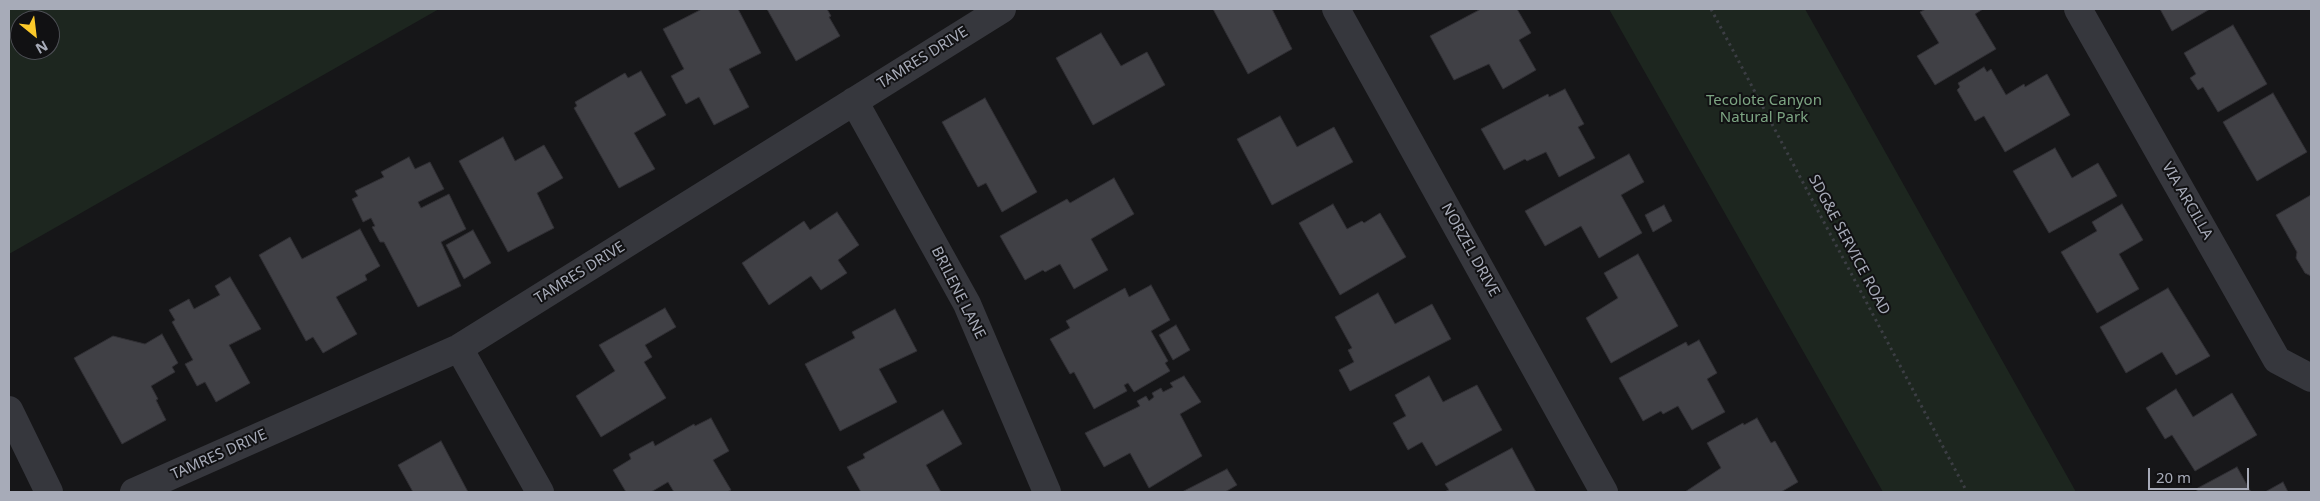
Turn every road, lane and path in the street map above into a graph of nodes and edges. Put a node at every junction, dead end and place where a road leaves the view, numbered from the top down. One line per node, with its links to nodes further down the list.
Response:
1 (1002, 9): 5 (street, TAMRES DRIVE)
2 (1336, 9): 13 (street, NORZEL DRIVE)
3 (1711, 9): 14 (path, SDG&E SERVICE ROAD)
4 (2078, 9): 7 (street, VIA ARCILLA)
5 (854, 101): 6 (street, TAMRES DRIVE); 12 (street, BRILENE LANE)
6 (460, 348): 10 (street, TAMRES DRIVE); 11 (street)
7 (2311, 378)
8 (9, 410): 9 (street)
9 (49, 492)
10 (134, 492)
11 (540, 492)
12 (1047, 492)
13 (1604, 492)
14 (1967, 492)

